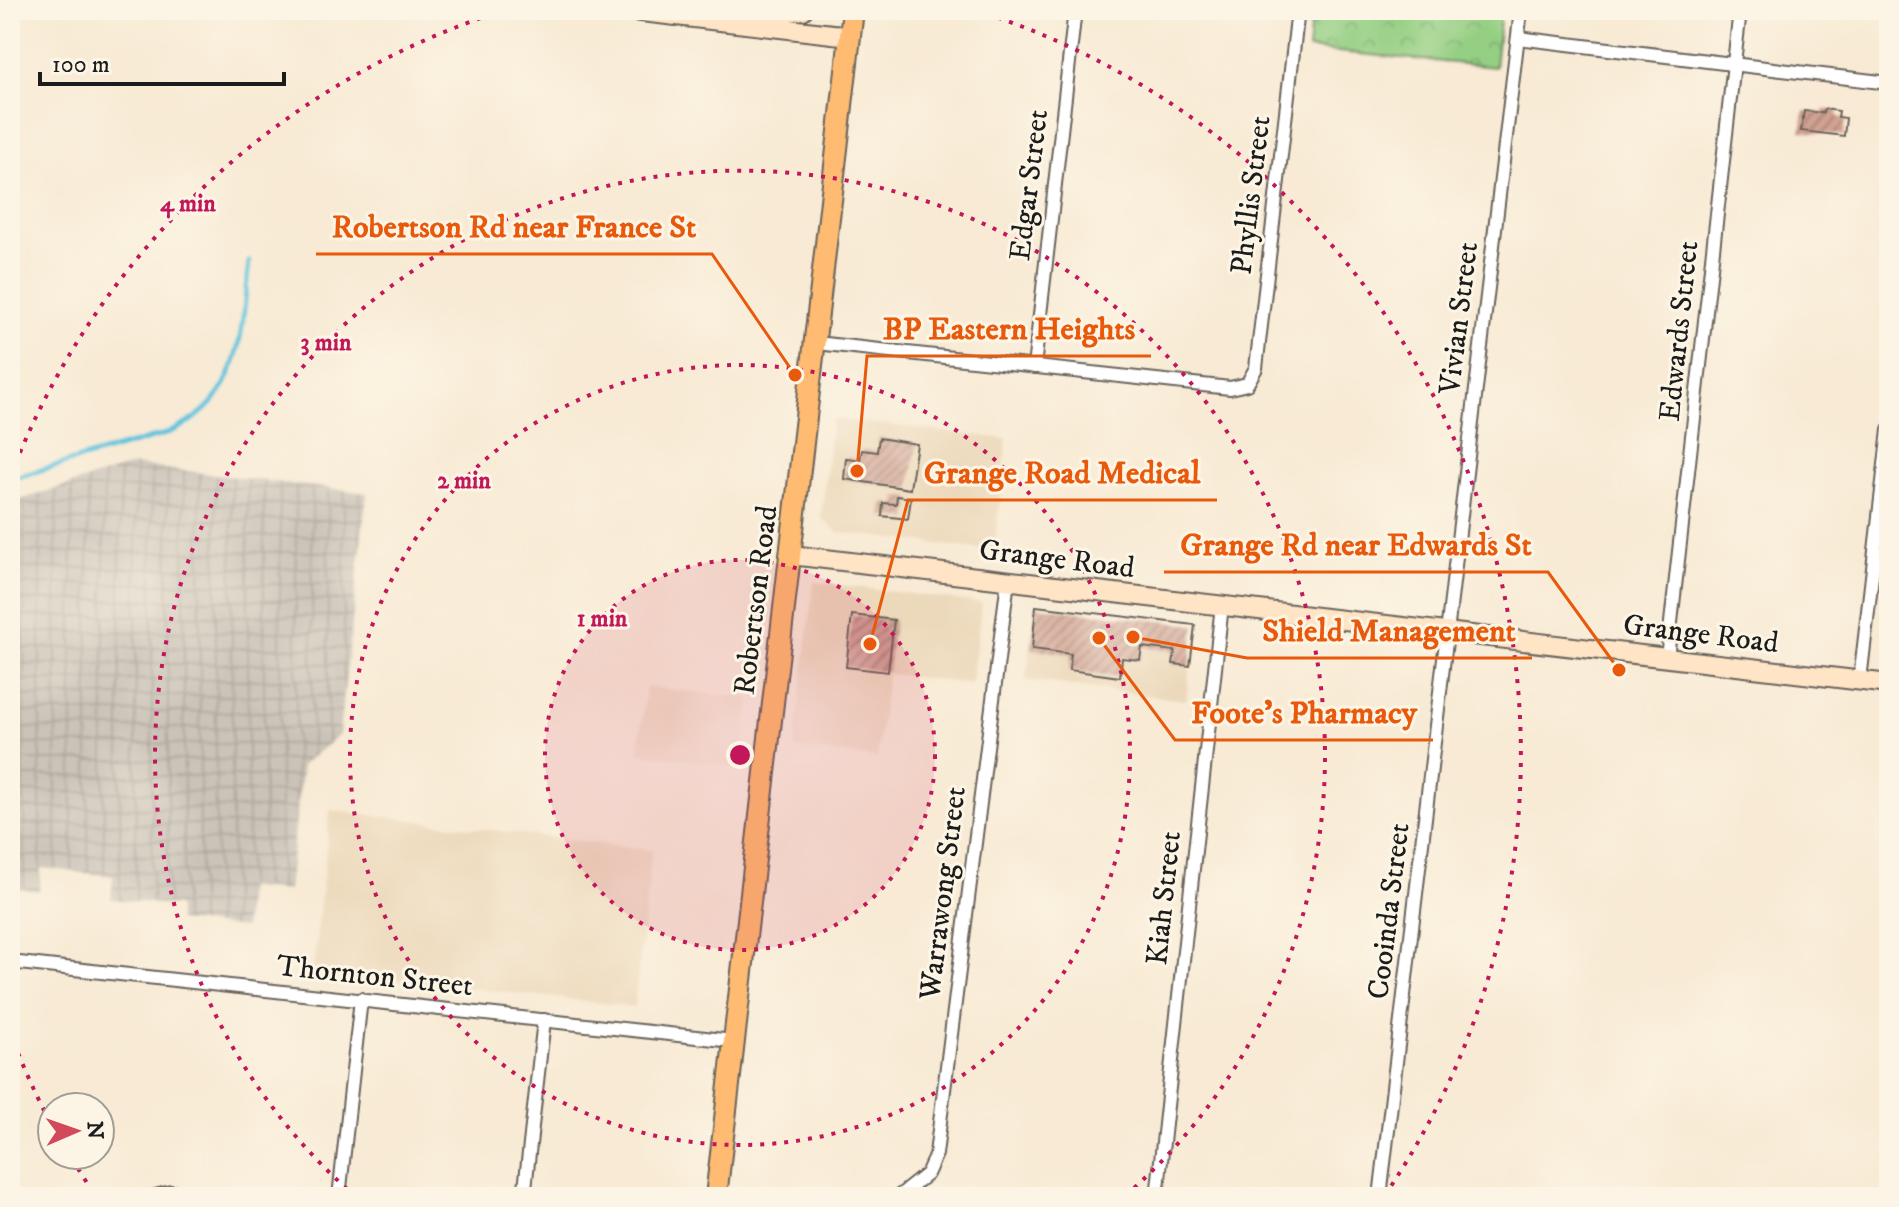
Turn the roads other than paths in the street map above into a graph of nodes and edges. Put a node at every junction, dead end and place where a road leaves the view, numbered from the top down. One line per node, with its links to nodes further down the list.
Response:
1 (624, 10): 8 (main road)
2 (803, 10): 8 (main road)
3 (853, 10): 9 (main road, Robertson Road)
4 (1075, 10): 14 (street, Edgar Street)
5 (1298, 10): 14 (street, Phyllis Street)
6 (1521, 10): 10 (street, Vivian Street)
7 (1740, 10): 11 (street, Edwards Street)
8 (738, 23): 9 (main road)
9 (850, 36): 13 (main road, Robertson Road)
10 (1518, 38): 11 (street); 19 (street, Vivian Street)
11 (1734, 64): 12 (street); 20 (street, Edwards Street)
12 (1889, 83)
13 (816, 343): 14 (street); 16 (main road, Robertson Road)
14 (1034, 367)
15 (1889, 430): 21 (street)
16 (791, 555): 17 (main road, Grange Road); 26 (main road, Robertson Road)
17 (1008, 580): 18 (main road, Grange Road); 32 (street, Warrawong Street)
18 (1222, 605): 19 (main road, Grange Road); 33 (street, Kiah Street)
19 (1447, 632): 20 (main road, Grange Road); 34 (street, Cooinda Street)
20 (1667, 658): 21 (main road, Grange Road)
21 (1860, 680): 22 (main road, Grange Road)
22 (1889, 684)
23 (10, 962): 24 (street, Thornton Street)
24 (361, 999): 25 (street, Thornton Street); 29 (street)
25 (544, 1020): 26 (street, Thornton Street); 30 (street)
26 (733, 1041): 31 (main road, Robertson Road)
27 (151, 1197): 28 (street)
28 (211, 1197)
29 (339, 1197)
30 (524, 1197)
31 (716, 1197)
32 (898, 1197)
33 (1157, 1197)
34 (1380, 1197)

